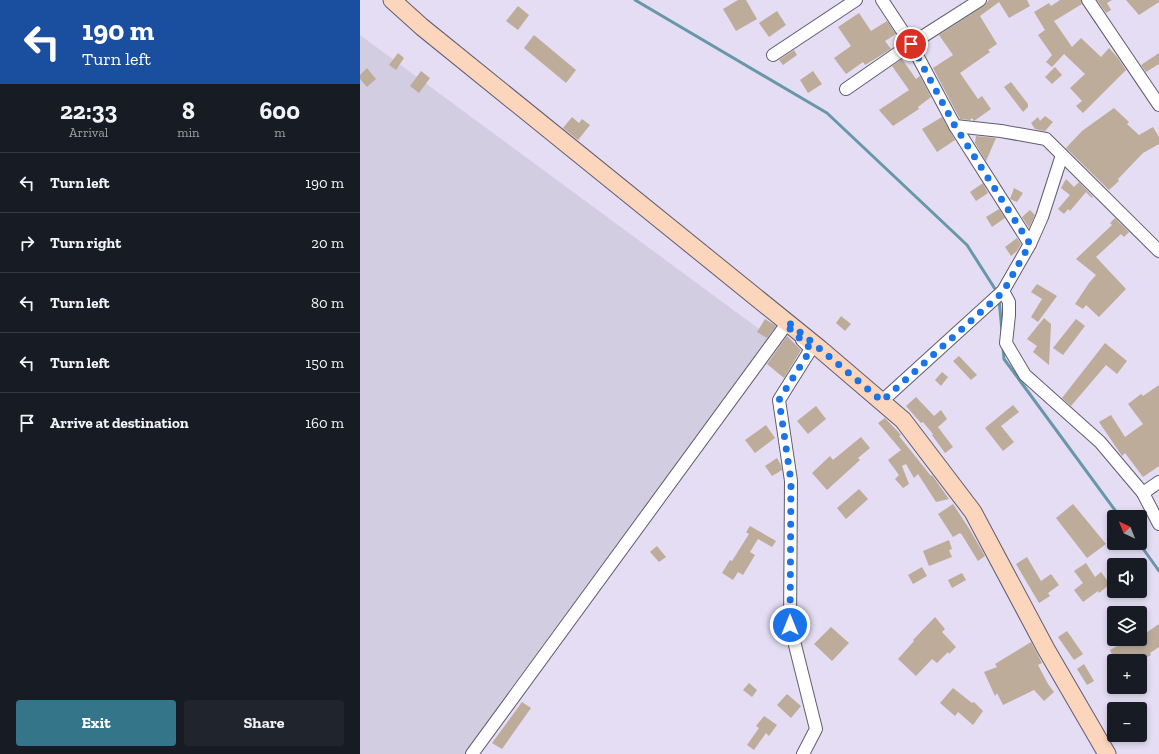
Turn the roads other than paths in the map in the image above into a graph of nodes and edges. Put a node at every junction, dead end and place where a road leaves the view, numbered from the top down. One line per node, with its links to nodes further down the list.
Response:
1 (392, 0): 15 (street)
2 (856, 0): 7 (street)
3 (882, 0): 6 (street)
4 (980, 0): 6 (street)
5 (1088, 0): 9 (street)
6 (911, 44): 8 (street); 10 (street)
7 (773, 55)
8 (846, 89)
9 (1159, 105)
10 (955, 126): 11 (street); 12 (street)
11 (1062, 155): 12 (street); 13 (street)
12 (1030, 244): 14 (street)
13 (1159, 251)
14 (1003, 292): 16 (street); 18 (street)
15 (787, 324): 16 (street); 20 (street); 21 (street)
16 (882, 401): 22 (street)
17 (1159, 482): 18 (street)
18 (1143, 493): 19 (street)
19 (1159, 524)
20 (472, 754)
21 (803, 754)
22 (1107, 754)

